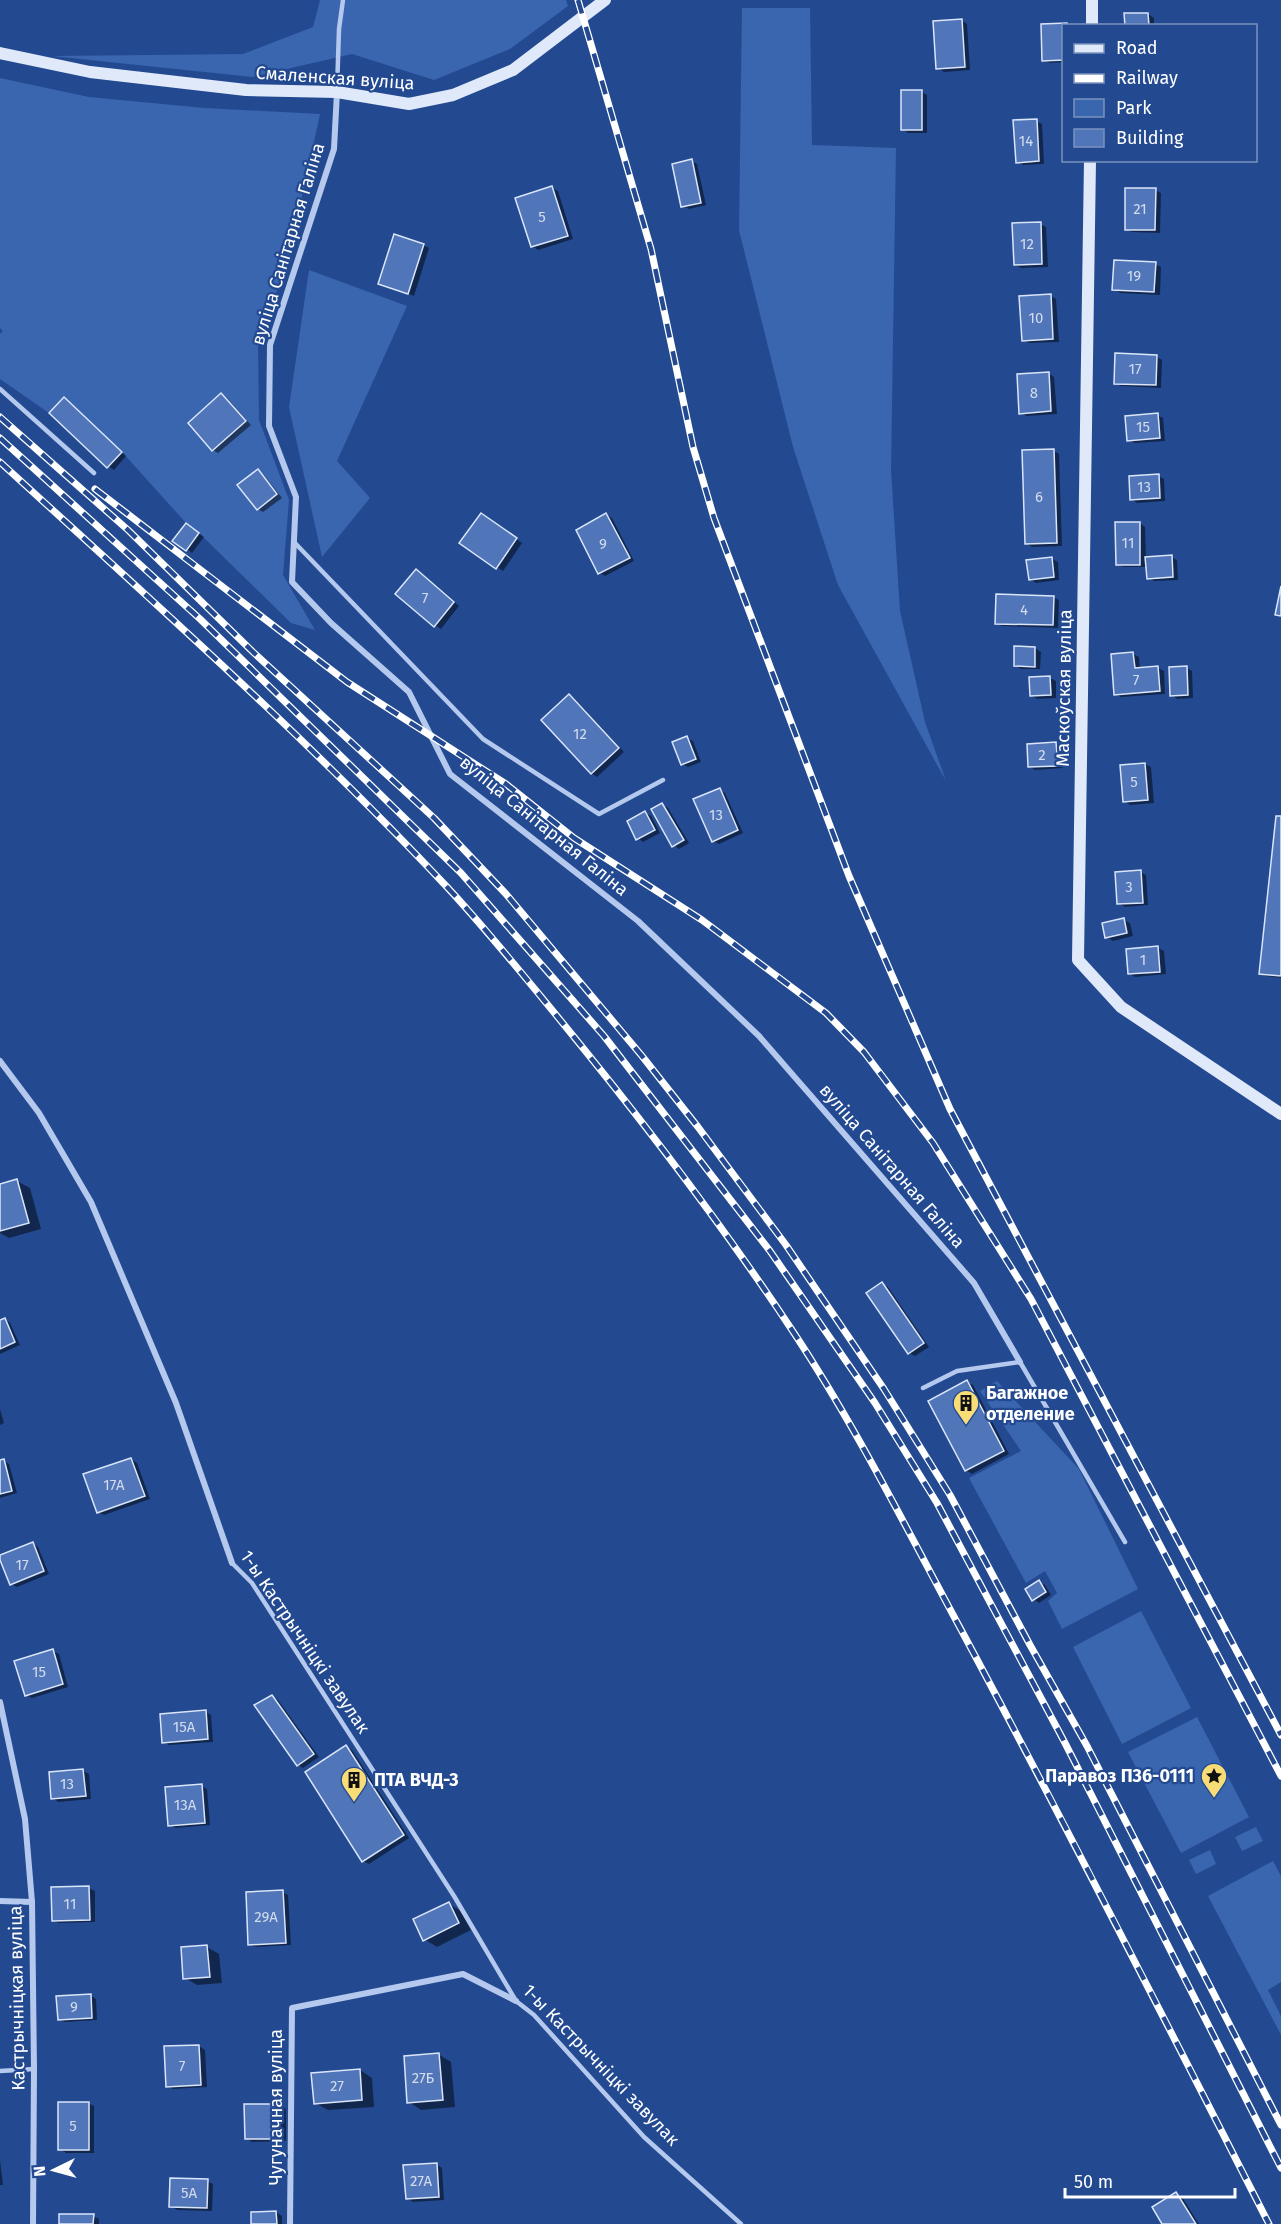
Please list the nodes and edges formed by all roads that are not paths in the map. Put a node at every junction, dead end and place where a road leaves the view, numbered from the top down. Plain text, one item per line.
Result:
1 (343, 0) edge
2 (605, 0) edge
3 (1092, 0) edge
4 (1092, 24) edge
5 (0, 53) edge
6 (337, 92) junction
7 (1090, 162) edge
8 (0, 389) edge
9 (94, 473) dead end
10 (294, 542) junction
11 (663, 780) dead end
12 (0, 1061) edge
13 (1281, 1114) edge
14 (1020, 1362) junction
15 (923, 1388) dead end
16 (1125, 1542) dead end
17 (232, 1563) joint
18 (0, 1702) edge
19 (0, 1901) edge
20 (32, 1902) junction
21 (516, 2001) junction
22 (34, 2069) junction
23 (0, 2071) edge
24 (33, 2224) edge
25 (290, 2224) edge
26 (741, 2224) edge

1 - 6 lane
2 - 6 street, Смаленская вуліца
3 - 4 street
5 - 6 street, Смаленская вуліца
6 - 10 street, вуліца Санітарная Галіна
7 - 13 street, Маскоўская вуліца
8 - 9 lane
10 - 11 lane
10 - 14 street, вуліца Санітарная Галіна
12 - 17 street, 1-ы Кастрычніцкі завулак
14 - 15 lane
14 - 16 lane
17 - 21 lane, 1-ы Кастрычніцкі завулак
18 - 20 street, Кастрычніцкая вуліца
19 - 20 street
20 - 22 street, Кастрычніцкая вуліца
21 - 25 street, Чугуначная вуліца
21 - 26 lane, 1-ы Кастрычніцкі завулак
22 - 23 lane
22 - 24 street, Кастрычніцкая вуліца

